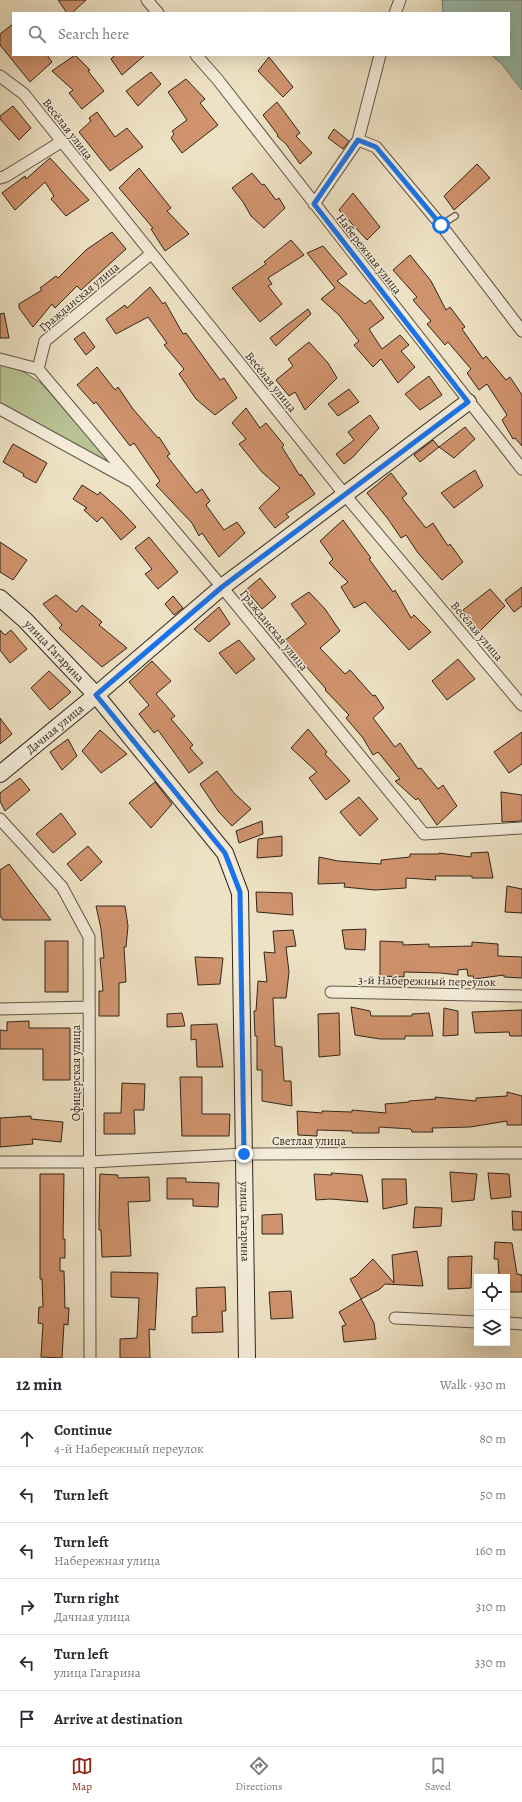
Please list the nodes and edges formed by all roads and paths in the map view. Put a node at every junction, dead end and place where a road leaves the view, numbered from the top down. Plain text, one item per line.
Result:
1 (147, 0) edge
2 (400, 0) edge
3 (157, 12) edge
4 (395, 12) edge
5 (197, 56) edge
6 (380, 56) edge
7 (0, 76) edge
8 (358, 140) junction
9 (61, 142) junction
10 (0, 178) edge
11 (314, 204) junction
12 (455, 216) dead end
13 (441, 225) junction
14 (151, 254) junction
15 (522, 331) edge
16 (0, 359) edge
17 (38, 369) junction
18 (468, 402) junction
19 (0, 409) edge
20 (522, 469) edge
21 (135, 483) junction
22 (345, 495) junction
23 (222, 587) junction
24 (0, 598) edge
25 (96, 695) junction
26 (522, 704) edge
27 (0, 774) edge
28 (0, 819) edge
29 (522, 828) edge
30 (331, 992) dead end
31 (522, 996) edge
32 (89, 1007) junction
33 (0, 1009) edge
34 (522, 1153) edge
35 (244, 1154) junction
36 (0, 1162) edge
37 (90, 1162) junction
38 (395, 1318) dead end
39 (474, 1322) edge
40 (510, 1323) edge
41 (522, 1324) edge
42 (90, 1358) edge
43 (247, 1358) edge

1 - 3 street
2 - 4 street
5 - 11 street, Набережная улица
6 - 8 street
7 - 9 street, Весёлая улица
8 - 11 street
8 - 13 street
9 - 10 street
9 - 14 street, Весёлая улица
11 - 18 street, Набережная улица
12 - 13 lane
13 - 15 street
14 - 17 street, Гражданская улица
14 - 22 street, Весёлая улица
16 - 17 street
17 - 21 street, Гражданская улица
18 - 20 street, Набережная улица
18 - 22 main road, Дачная улица
19 - 21 street
21 - 23 street, Гражданская улица
22 - 23 main road, Дачная улица
22 - 26 street, Весёлая улица
23 - 25 main road, Дачная улица
23 - 29 street, Гражданская улица
24 - 25 main road, улица Гагарина
25 - 27 main road, Дачная улица
25 - 35 main road, улица Гагарина
28 - 32 street, Офицерская улица
30 - 31 street, 3-й Набережный переулок
32 - 33 street
32 - 37 street, Офицерская улица
34 - 35 street, Светлая улица
35 - 37 street, Светлая улица
35 - 43 main road, улица Гагарина
36 - 37 street, Светлая улица
37 - 42 street, Офицерская улица
38 - 39 street
40 - 41 street

